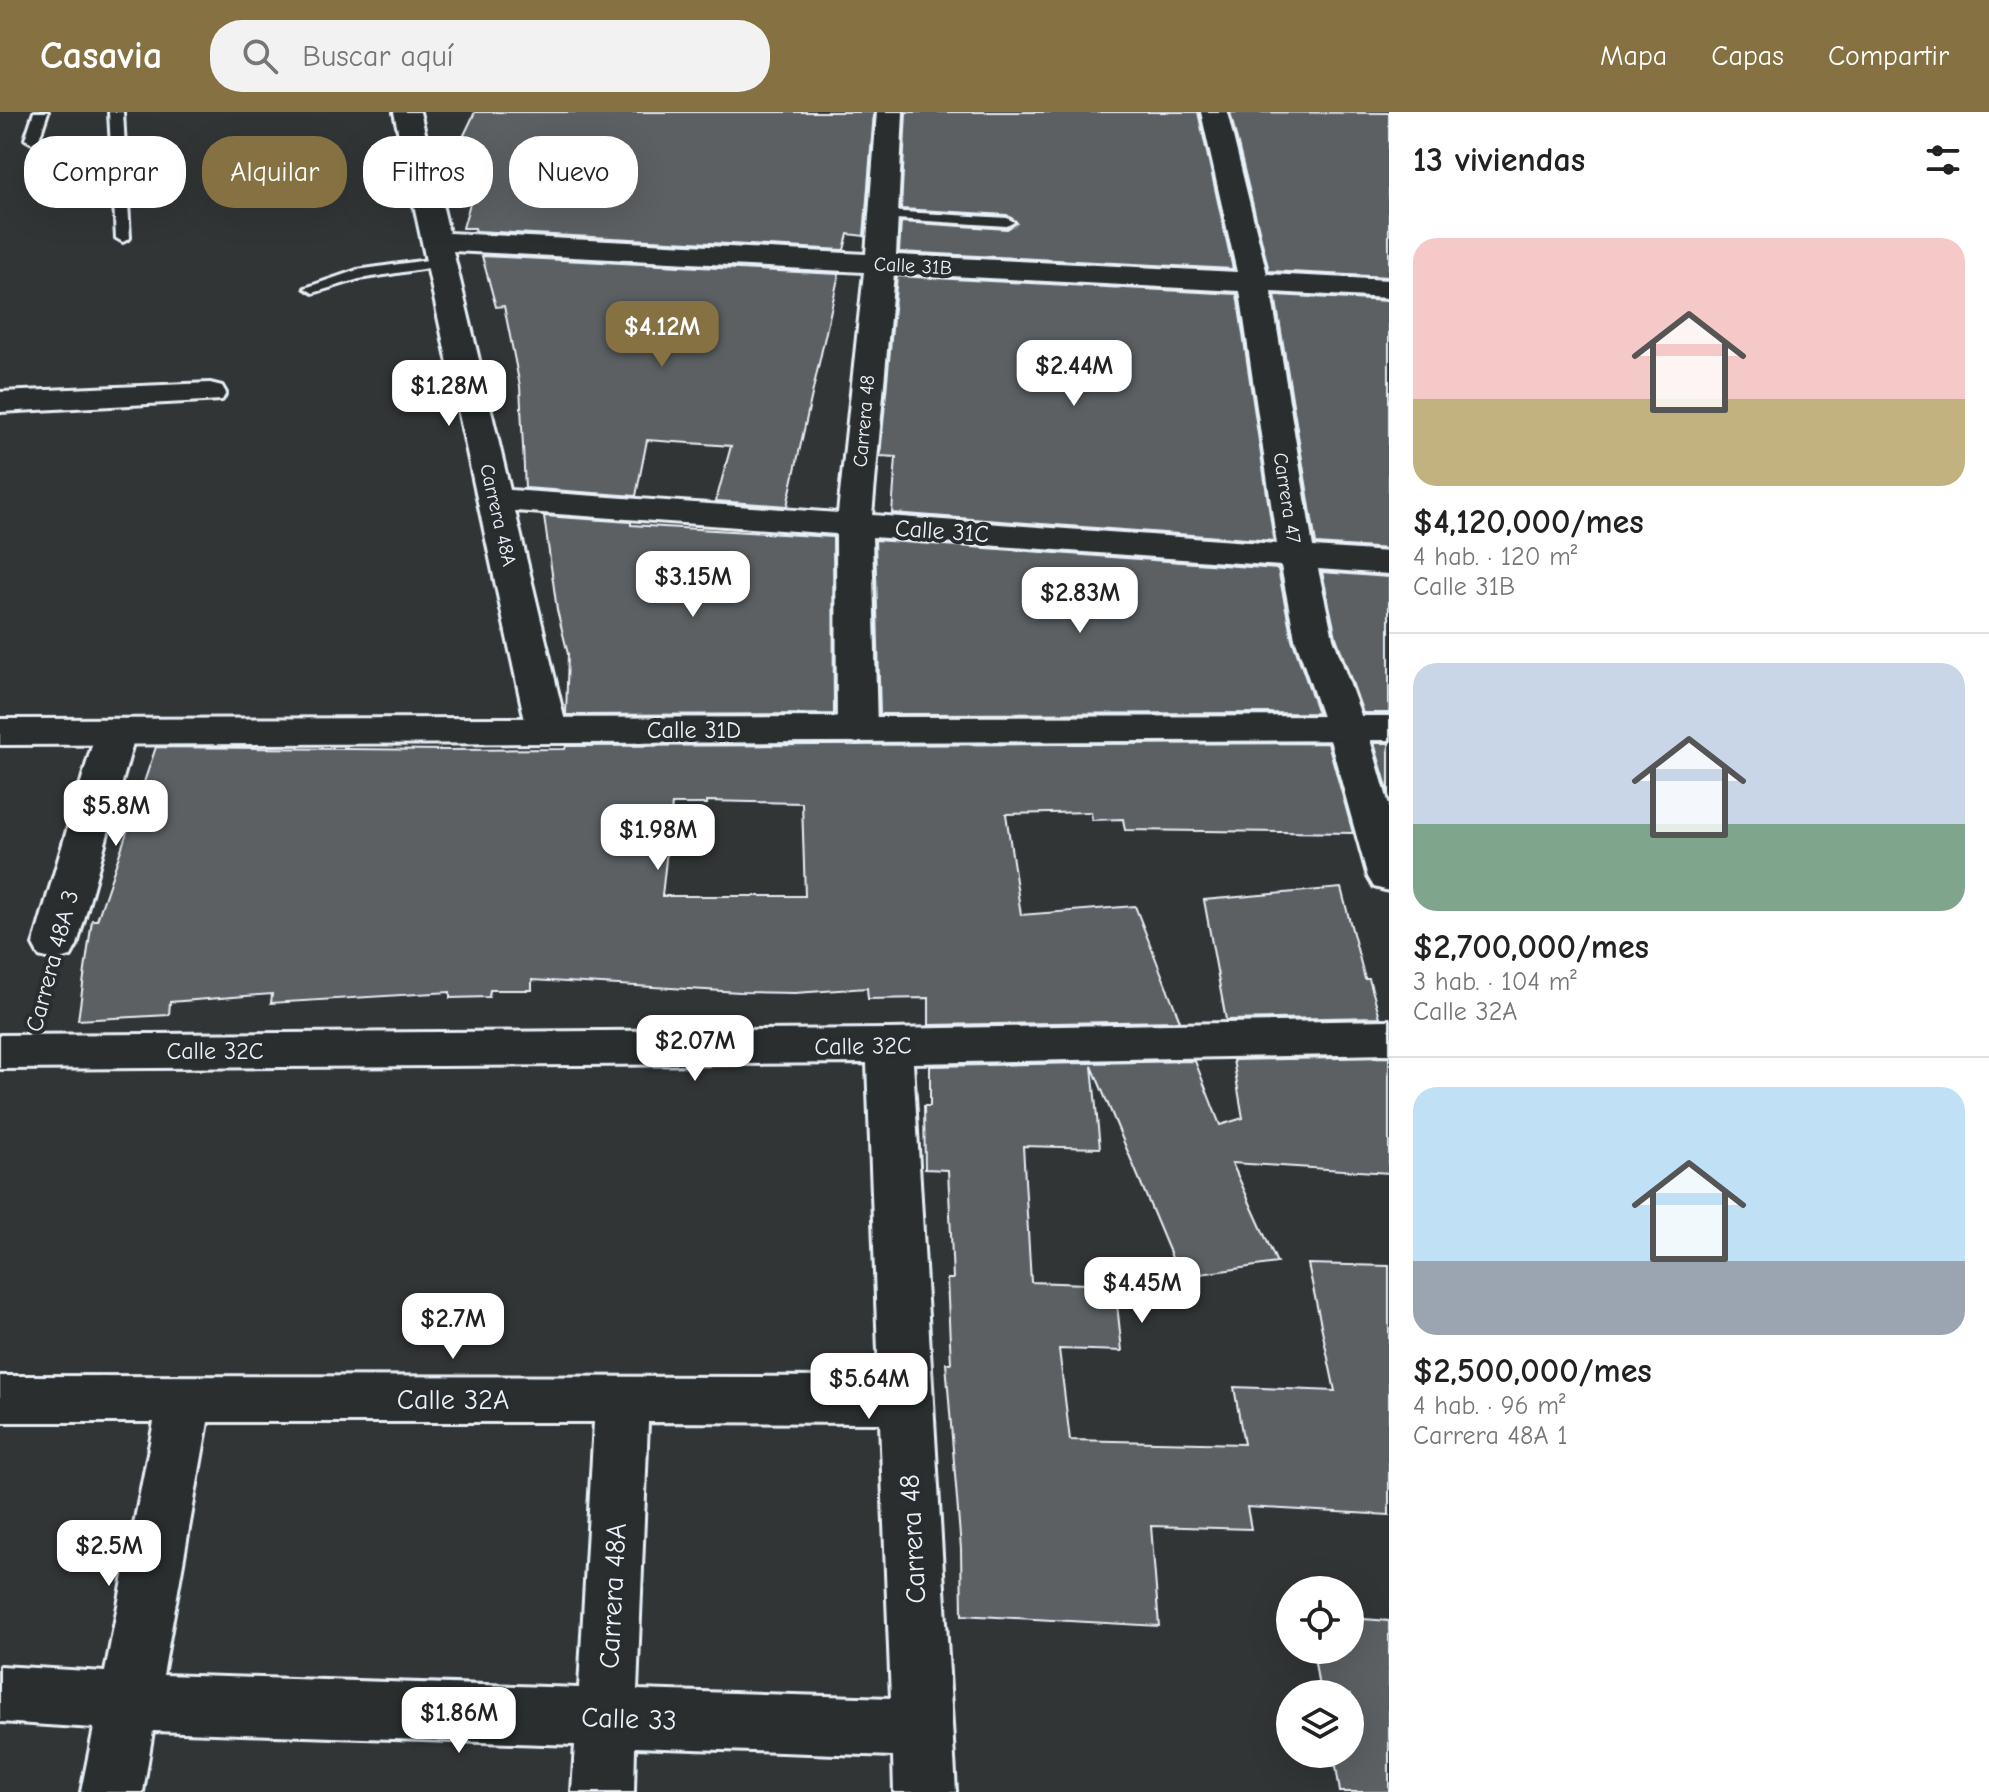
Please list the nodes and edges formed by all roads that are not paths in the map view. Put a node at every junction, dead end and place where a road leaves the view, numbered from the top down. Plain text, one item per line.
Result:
1 (41, 112) edge
2 (116, 112) edge
3 (407, 112) edge
4 (890, 112) edge
5 (1214, 112) edge
6 (33, 136) edge
7 (885, 215) junction
8 (1007, 222) dead end
9 (123, 238) dead end
10 (439, 252) junction
11 (878, 265) junction
12 (1254, 282) junction
13 (313, 288) dead end
14 (1389, 289) edge
15 (210, 393) dead end
16 (0, 402) edge
17 (494, 499) junction
18 (854, 525) junction
19 (1297, 557) junction
20 (1389, 563) edge
21 (1345, 728) junction
22 (1389, 728) edge
23 (547, 730) junction
24 (857, 730) junction
25 (0, 732) edge
26 (116, 732) junction
27 (1389, 877) edge
28 (55, 945) road end
29 (1389, 1037) edge
30 (889, 1046) junction
31 (14, 1052) edge
32 (0, 1399) edge
33 (185, 1400) junction
34 (622, 1400) junction
35 (907, 1400) junction
36 (0, 1694) edge
37 (129, 1702) junction
38 (607, 1718) junction
39 (922, 1728) junction
40 (112, 1792) edge
41 (603, 1792) edge
42 (925, 1792) edge

1 - 6 lane
2 - 9 lane
3 - 10 street, Carrera 48A
4 - 7 street, Carrera 48
5 - 12 street, Carrera 47
7 - 8 lane
7 - 11 street, Carrera 48
10 - 11 street, Calle 31B
10 - 13 lane
10 - 17 street, Carrera 48A
11 - 12 street, Calle 31B
11 - 18 street, Carrera 48
12 - 14 street, Calle 31B
12 - 19 street, Carrera 47
15 - 16 street
17 - 18 street, Calle 31C
17 - 23 street, Carrera 48A
18 - 19 street, Calle 31C
18 - 24 street, Carrera 48
19 - 20 street, Calle 31C
19 - 21 street, Carrera 47
21 - 22 street, Calle 31D
21 - 24 street, Calle 31D
21 - 27 street, Carrera 47
23 - 24 street, Calle 31D
23 - 26 street, Calle 31D
25 - 26 street, Calle 31D
26 - 28 street, Carrera 48A 3
29 - 30 street, Calle 32C
30 - 31 street, Calle 32C
30 - 35 street, Carrera 48
32 - 33 street, Calle 32A
33 - 34 street, Calle 32A
33 - 37 street
34 - 35 street, Calle 32A
34 - 38 street, Carrera 48A
35 - 39 street, Carrera 48
36 - 37 street, Calle 33
37 - 38 street, Calle 33
37 - 40 street
38 - 39 street, Calle 33
38 - 41 street, Carrera 48A
39 - 42 street, Carrera 48

